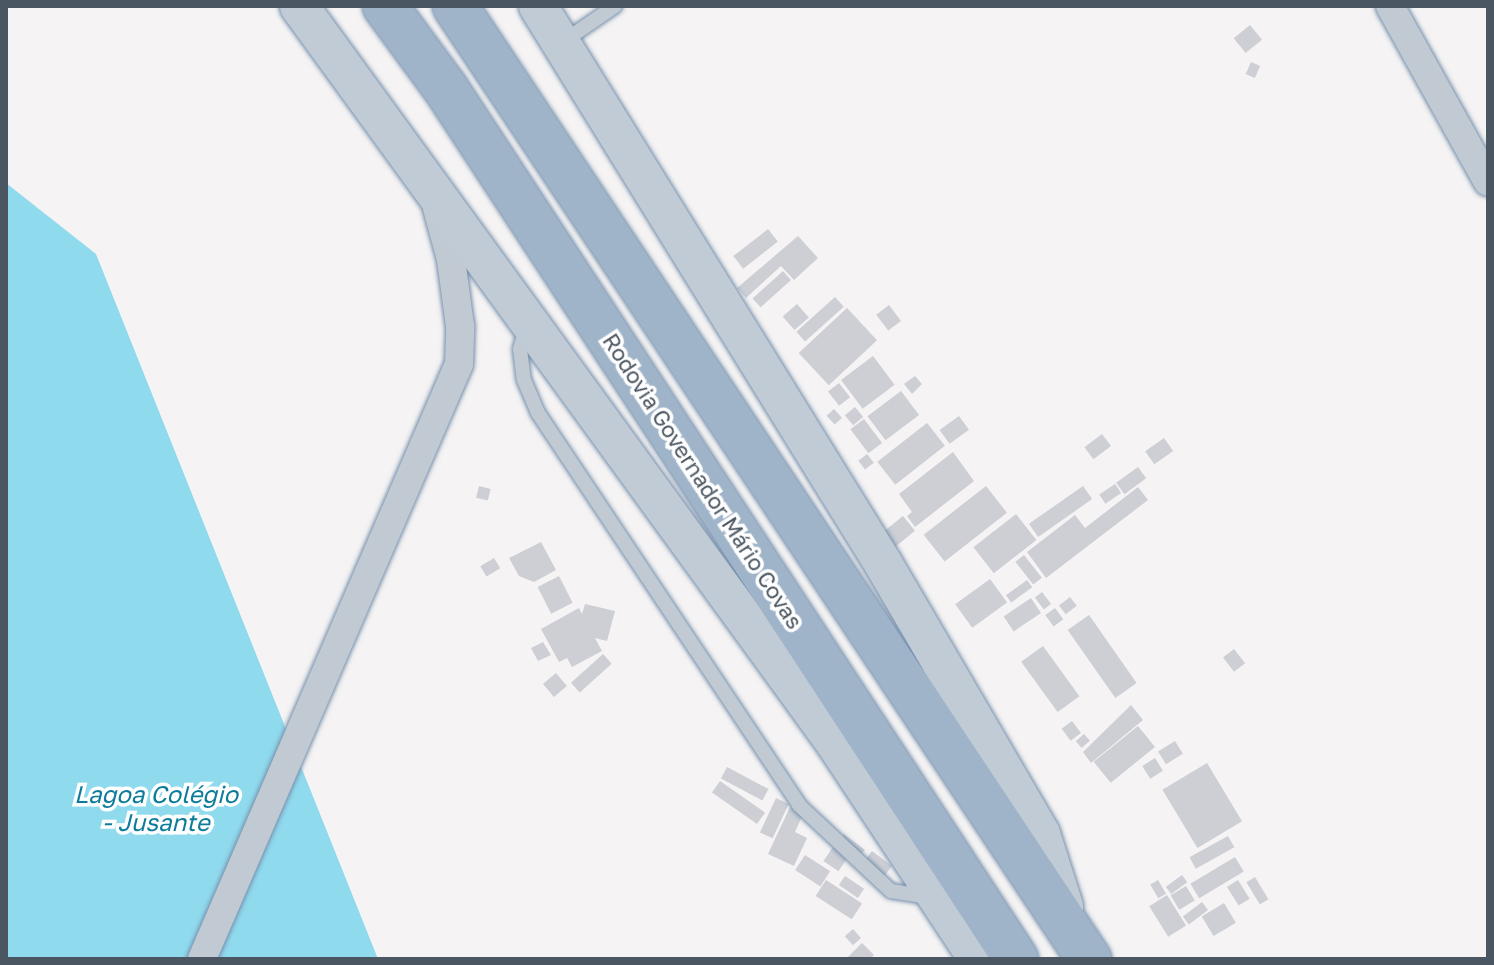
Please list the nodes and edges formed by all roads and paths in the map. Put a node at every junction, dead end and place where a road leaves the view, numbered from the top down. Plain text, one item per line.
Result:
1 (299, 6) edge
2 (385, 6) edge
3 (455, 6) edge
4 (538, 6) edge
5 (615, 6) edge
6 (1390, 6) edge
7 (564, 41) junction
8 (415, 169) junction
9 (1488, 182) edge
10 (528, 320) junction
11 (937, 899) junction
12 (1081, 947) edge
13 (202, 959) edge
14 (978, 959) edge
15 (1016, 959) edge

1 - 8 main road
2 - 15 highway, Rodovia Governador Mário Covas
3 - 12 highway
4 - 7 main road
5 - 7 lane
6 - 9 street
7 - 12 main road
8 - 10 main road
8 - 13 street
10 - 11 main road
10 - 11 lane
11 - 14 main road

